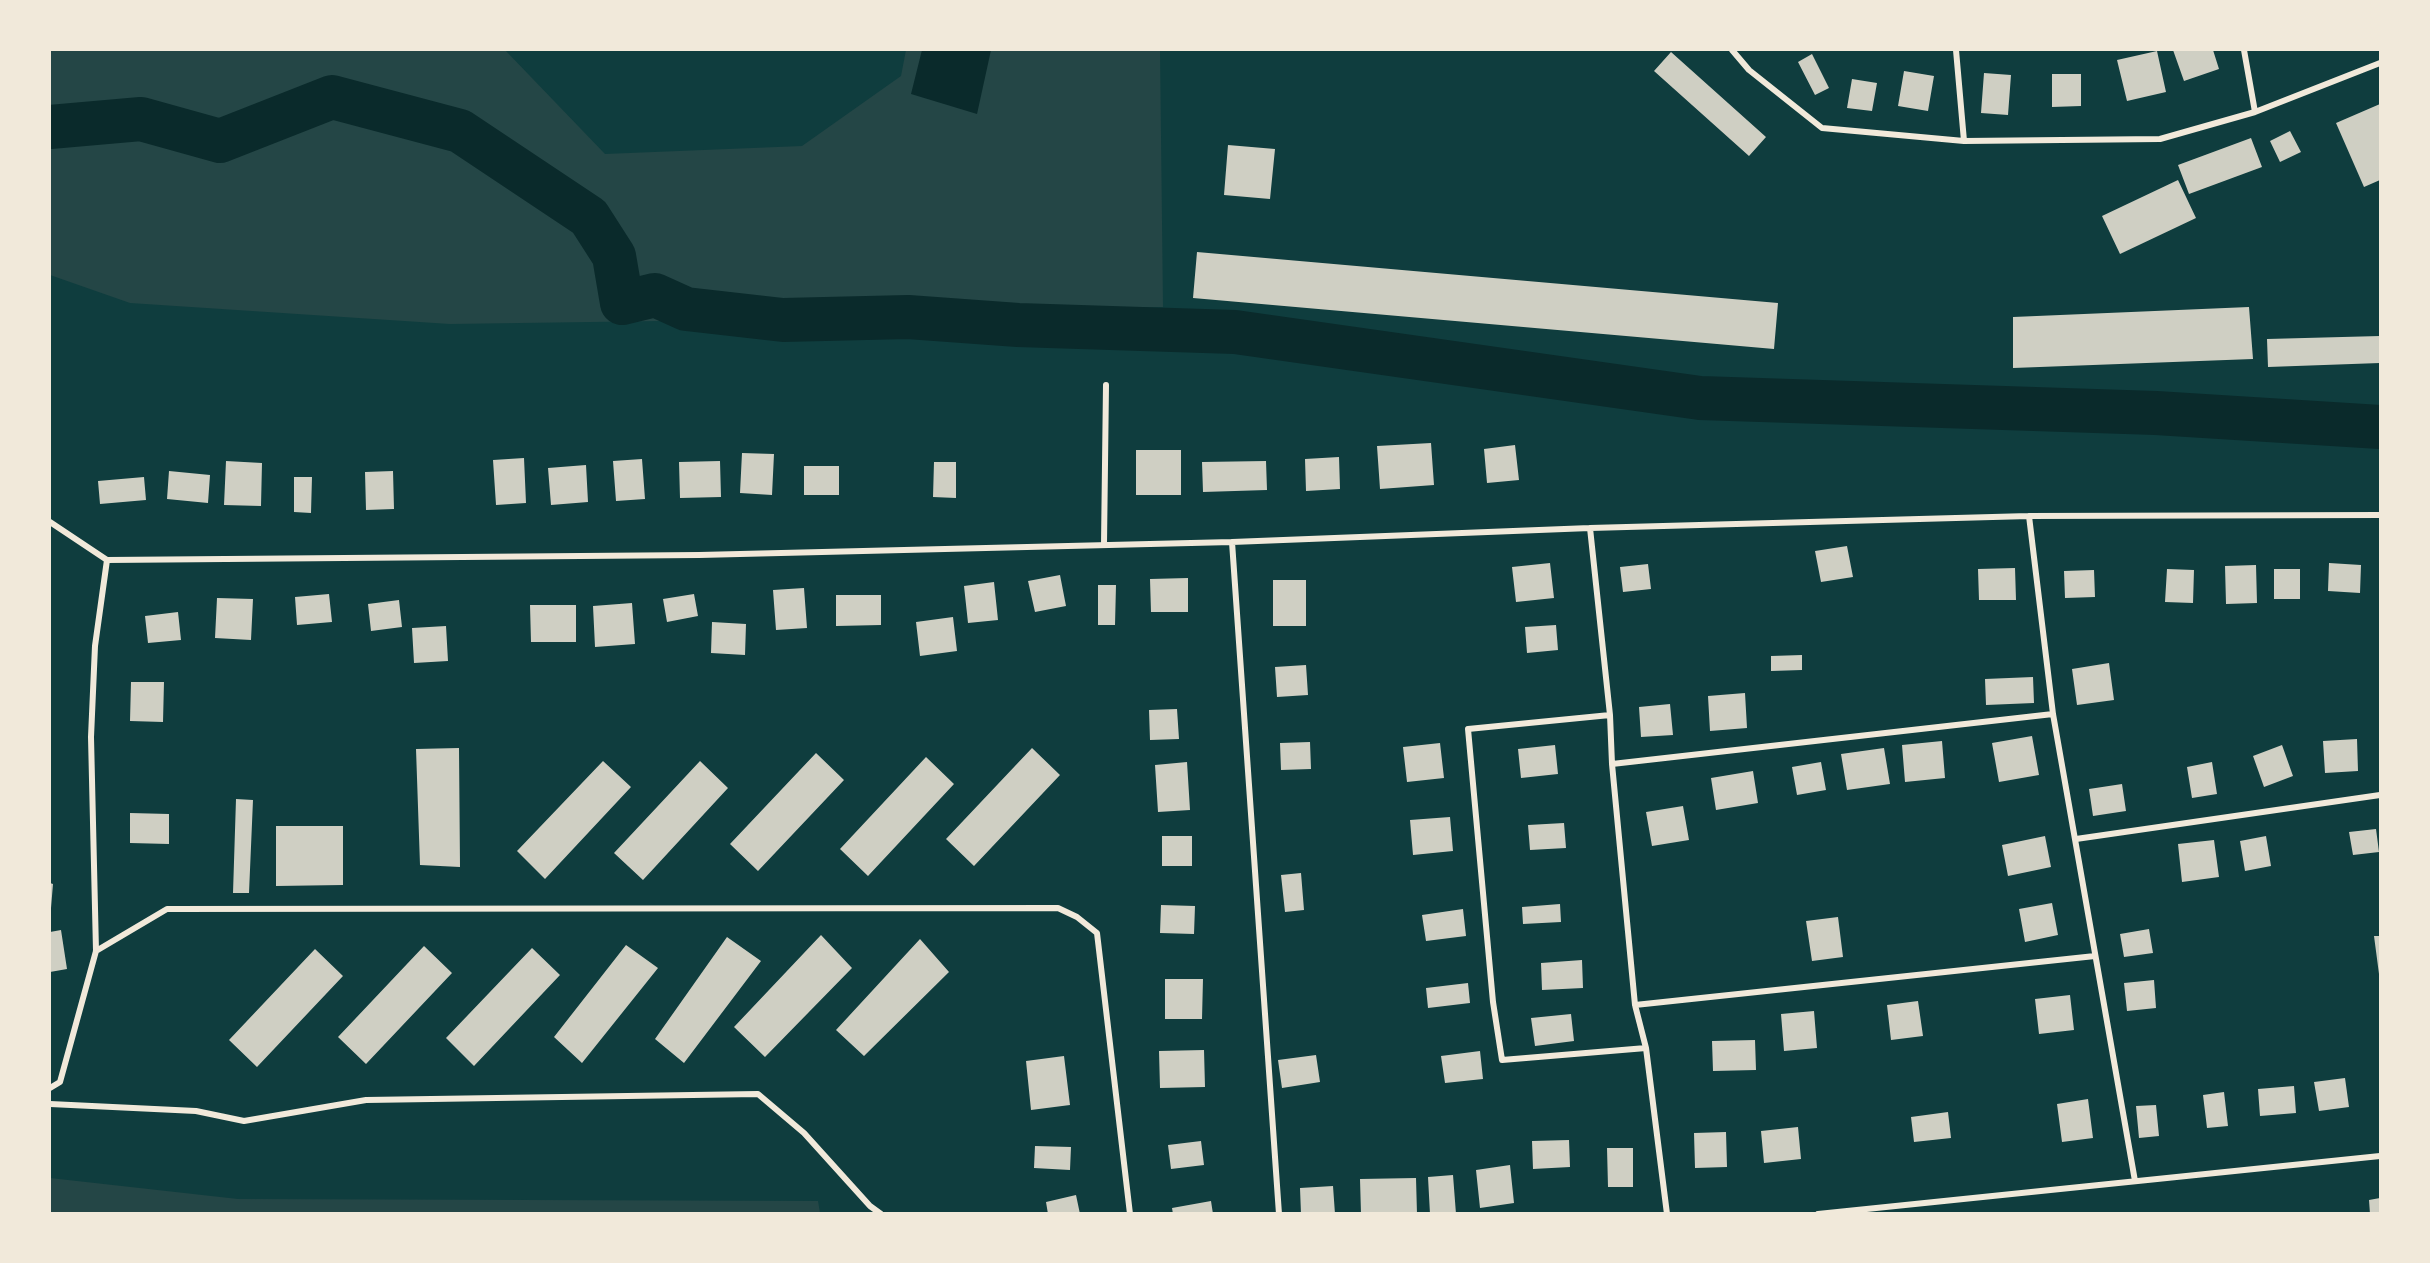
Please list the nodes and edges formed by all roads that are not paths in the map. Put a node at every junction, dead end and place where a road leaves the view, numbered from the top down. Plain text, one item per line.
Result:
1 (1732, 50) edge
2 (1956, 50) edge
3 (2244, 50) edge
4 (2380, 63) edge
5 (2255, 112) junction
6 (1965, 141) junction
7 (1106, 386) dead end
8 (2380, 515) edge
9 (2029, 516) junction
10 (50, 522) edge
11 (1590, 528) junction
12 (1232, 542) junction
13 (1104, 544) junction
14 (107, 560) junction
15 (2053, 714) junction
16 (1610, 715) junction
17 (1612, 764) junction
18 (2380, 795) edge
19 (2076, 839) junction
20 (96, 951) junction
21 (2095, 956) junction
22 (1635, 1005) junction
23 (1646, 1048) junction
24 (50, 1088) edge
25 (50, 1104) edge
26 (2380, 1156) edge
27 (2135, 1181) junction
28 (881, 1214) edge
29 (1130, 1214) edge
30 (1279, 1214) edge
31 (1667, 1214) edge
32 (1818, 1214) edge

1 - 6 street
2 - 6 street
3 - 5 street
4 - 5 street
5 - 6 street
7 - 13 street
8 - 9 street
9 - 11 street
9 - 15 street
10 - 14 street
11 - 12 street
11 - 16 street
12 - 13 street
12 - 30 street
13 - 14 street
14 - 20 street
15 - 17 street
15 - 19 street
16 - 17 street
16 - 23 street
17 - 22 street
18 - 19 street
19 - 21 street
20 - 24 street
20 - 29 street
21 - 22 street
21 - 27 street
22 - 23 street
23 - 31 street
25 - 28 street
26 - 27 street
27 - 32 street

